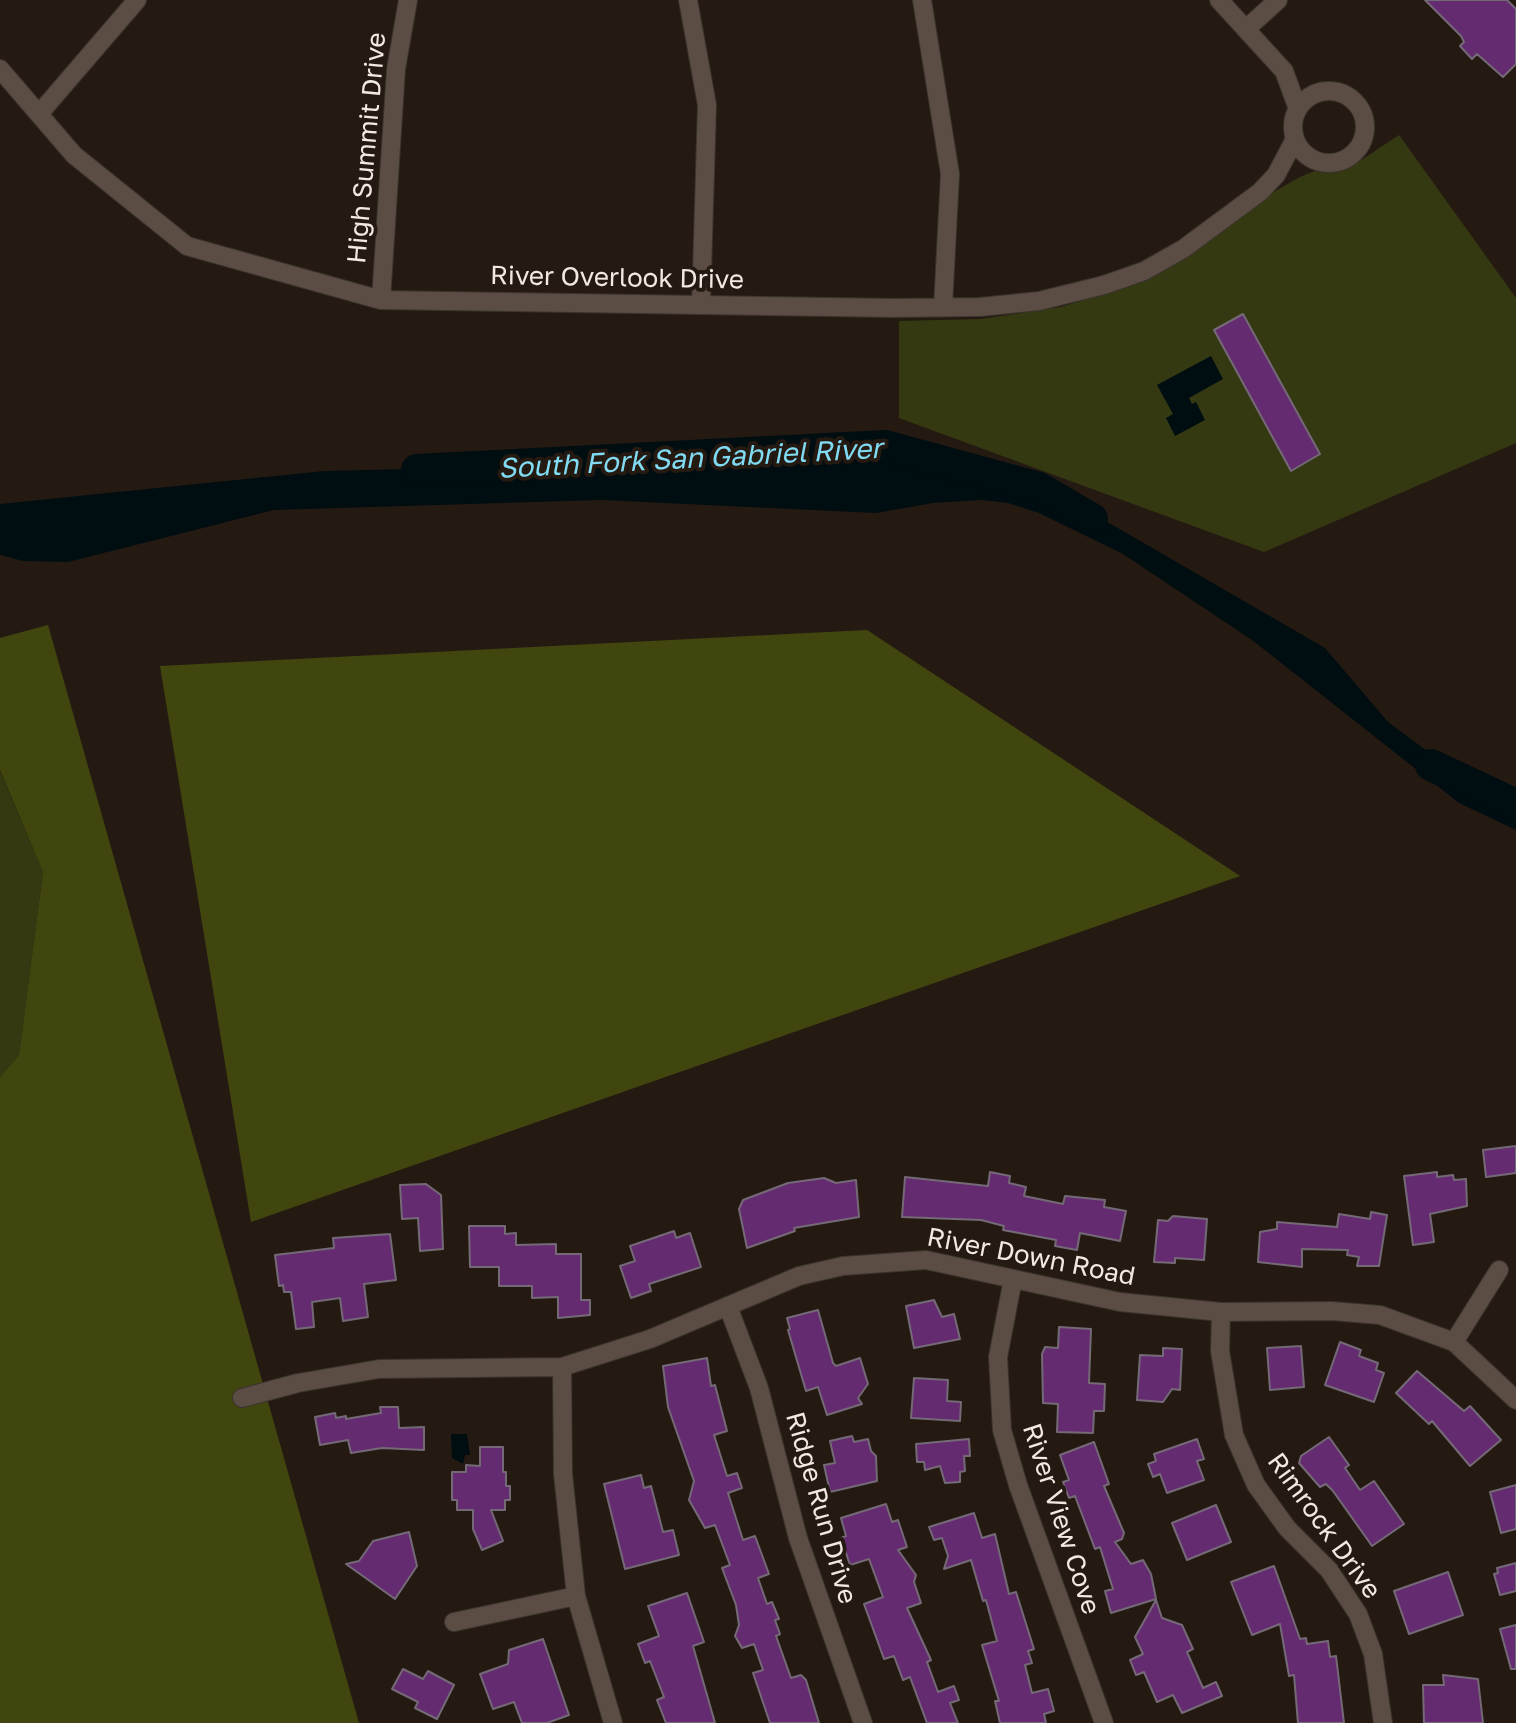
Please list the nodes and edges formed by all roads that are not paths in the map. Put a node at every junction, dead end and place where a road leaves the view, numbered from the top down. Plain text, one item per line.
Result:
1 (137, 0) edge
2 (408, 0) edge
3 (688, 0) edge
4 (922, 0) edge
5 (1219, 0) edge
6 (1278, 0) edge
7 (1246, 29) junction
8 (0, 69) edge
9 (1284, 71) junction
10 (1320, 92) junction
11 (1298, 109) junction
12 (39, 114) junction
13 (1295, 139) junction
14 (1317, 161) junction
15 (1276, 175) junction
16 (381, 300) junction
17 (701, 305) junction
18 (943, 307) junction
19 (1499, 1270) dead end
20 (1013, 1279) junction
21 (729, 1309) junction
22 (1221, 1312) junction
23 (1454, 1342) junction
24 (562, 1367) junction
25 (242, 1398) dead end
26 (1516, 1400) edge
27 (576, 1596) junction
28 (454, 1622) dead end
29 (613, 1723) edge
30 (863, 1723) edge
31 (1104, 1723) edge
32 (1383, 1723) edge

1 - 12 street
2 - 16 street, High Summit Drive
3 - 17 street
4 - 18 street
5 - 7 street
6 - 7 street
7 - 9 street
8 - 12 street, River Overlook Drive
9 - 10 street
9 - 11 street
10 - 11 street
10 - 14 street
11 - 13 street
12 - 16 street, River Overlook Drive
13 - 14 street
13 - 15 street
14 - 15 street
15 - 18 street, River Overlook Drive
16 - 17 street, River Overlook Drive
17 - 18 street, River Overlook Drive
19 - 23 street
20 - 21 street, River Down Road
20 - 22 street, River Down Road
20 - 31 street, River View Cove
21 - 24 street, River Down Road
21 - 30 street, Ridge Run Drive
22 - 23 street, River Down Road
22 - 32 street, Rimrock Drive
23 - 26 street, River Down Road
24 - 25 street, River Down Road
24 - 27 street
27 - 28 street
27 - 29 street

